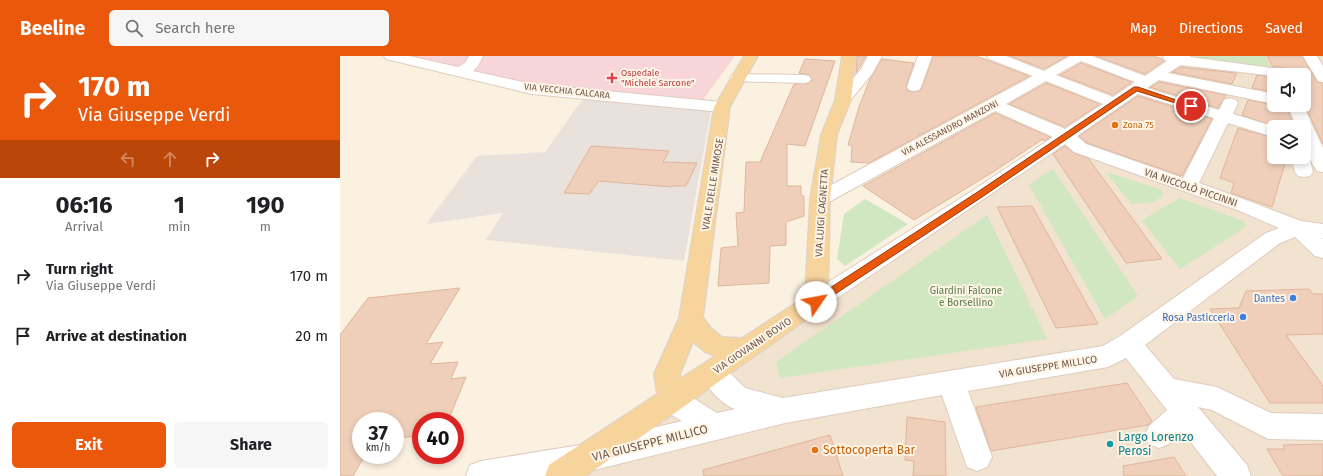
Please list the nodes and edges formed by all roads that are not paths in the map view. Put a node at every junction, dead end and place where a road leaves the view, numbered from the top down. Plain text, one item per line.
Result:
1 (391, 56) edge
2 (476, 56) edge
3 (751, 56) edge
4 (849, 56) edge
5 (874, 56) edge
6 (925, 56) edge
7 (1079, 56) edge
8 (1310, 56) edge
9 (1000, 57) edge
10 (1176, 57) edge
11 (1267, 72) edge
12 (459, 73) junction
13 (1045, 76) junction
14 (1311, 77) edge
15 (737, 78) junction
16 (1323, 78) edge
17 (804, 80) dead end
18 (1146, 82) junction
19 (914, 88) dead end
20 (1235, 91) junction
21 (1267, 98) edge
22 (843, 100) junction
23 (1114, 103) junction
24 (994, 104) junction
25 (1191, 106) junction
26 (722, 107) junction
27 (1298, 112) edge
28 (1175, 120) dead end
29 (1222, 120) junction
30 (1267, 130) edge
31 (1066, 136) junction
32 (1267, 138) edge
33 (1314, 144) edge
34 (1323, 167) edge
35 (1188, 186) junction
36 (820, 199) junction
37 (1298, 228) junction
38 (1323, 231) edge
39 (1323, 251) edge
40 (816, 302) junction
41 (691, 318) junction
42 (1128, 343) junction
43 (748, 348) junction
44 (712, 372) junction
45 (950, 382) junction
46 (1166, 389) junction
47 (672, 400) junction
48 (785, 410) junction
49 (1185, 412) junction
50 (714, 427) junction
51 (1323, 427) edge
52 (1158, 435) dead end
53 (977, 457) dead end
54 (574, 470) edge
55 (481, 476) edge
56 (1236, 476) edge

1 - 12 street, VIA VECCHIA CALCARA
2 - 12 street
3 - 15 main road, VIALE DELLE MIMOSE
4 - 22 main road, VIA LUIGI CAGNETTA
5 - 22 street
6 - 19 street
7 - 13 street, VIA ALESSANDRO MANZONI
7 - 18 street
8 - 16 street
9 - 13 street
10 - 11 street
10 - 18 street, VIA GIOVANNI BOVIO
12 - 26 street, VIA VECCHIA CALCARA
13 - 23 street
13 - 24 street, VIA ALESSANDRO MANZONI
14 - 16 street
15 - 17 street
15 - 26 main road, VIALE DELLE MIMOSE
18 - 20 street
18 - 23 street, VIA GIOVANNI BOVIO
18 - 25 street
20 - 21 street
20 - 29 street
22 - 36 main road, VIA LUIGI CAGNETTA
23 - 31 street, VIA GIOVANNI BOVIO
24 - 31 street, VIA NICCOLÒ PICCINNI
24 - 36 street, VIA ALESSANDRO MANZONI
25 - 28 street
25 - 29 street
26 - 41 main road, VIALE DELLE MIMOSE
27 - 33 street
29 - 30 street
29 - 32 street
29 - 35 street
31 - 35 street, VIA NICCOLÒ PICCINNI
31 - 40 street, VIA GIOVANNI BOVIO
33 - 34 street
35 - 37 street, VIA NICCOLÒ PICCINNI
36 - 40 main road, VIA LUIGI CAGNETTA
37 - 38 street, VIA GIUSEPPE MILLICO
37 - 39 street
37 - 42 street, VIA GIUSEPPE MILLICO
40 - 43 main road, VIA GIOVANNI BOVIO
41 - 43 main road
41 - 47 main road, VIALE DELLE MIMOSE
42 - 45 street, VIA GIUSEPPE MILLICO
42 - 46 street
43 - 44 main road, VIA GIOVANNI BOVIO
44 - 47 main road, VIA GIOVANNI BOVIO
44 - 48 street, VIA GIUSEPPE MILLICO
45 - 48 street, VIA GIUSEPPE MILLICO
45 - 53 street
46 - 49 street
46 - 51 street
47 - 50 street, VIA GIUSEPPE MILLICO
47 - 54 main road, VIA GIOVANNI BOVIO
48 - 50 street, VIA GIUSEPPE MILLICO
49 - 52 street
49 - 56 street
50 - 54 street, VIA GIUSEPPE MILLICO
54 - 55 street, VIA GIUSEPPE MILLICO

